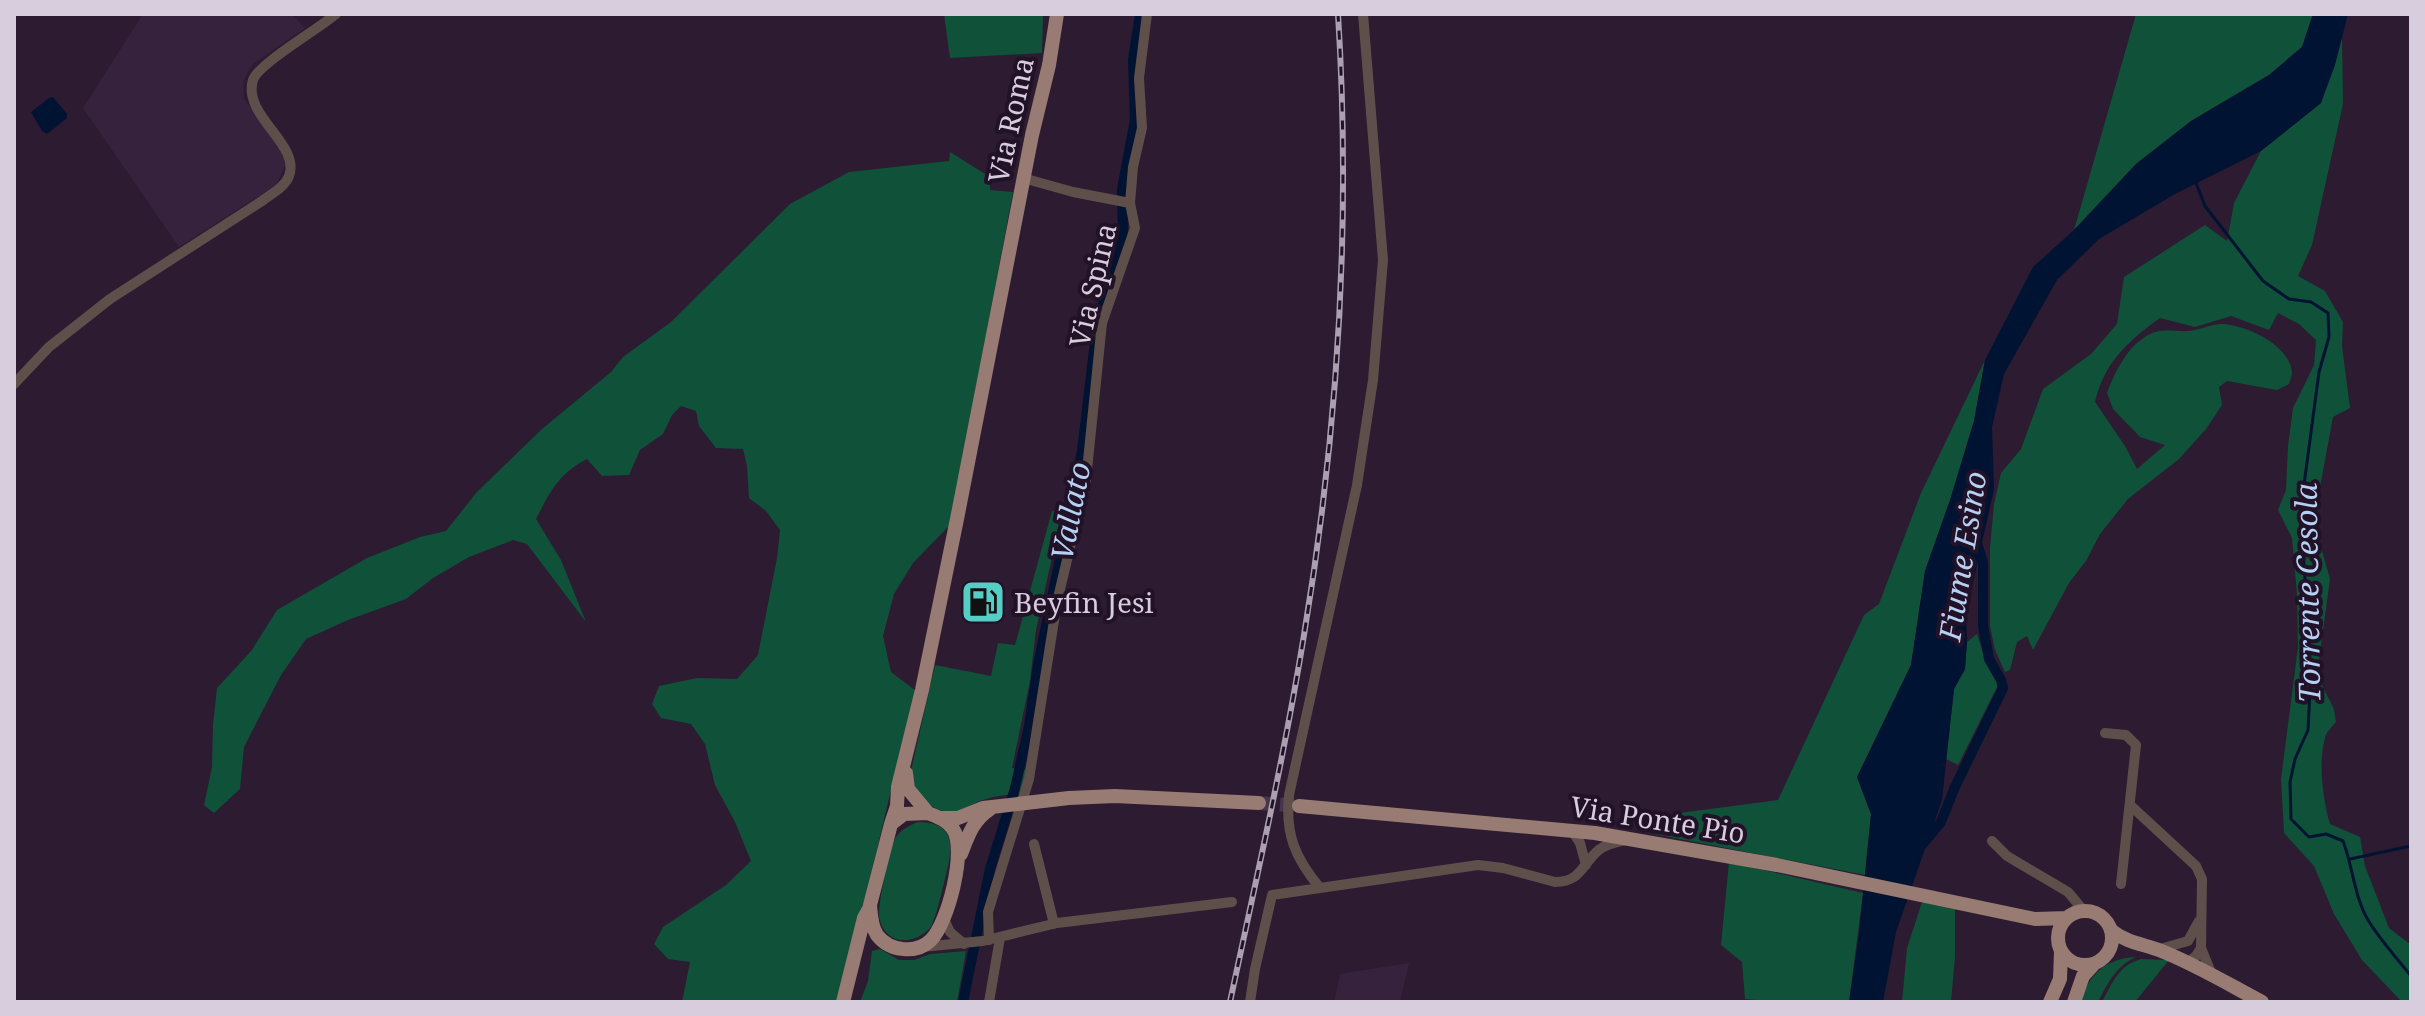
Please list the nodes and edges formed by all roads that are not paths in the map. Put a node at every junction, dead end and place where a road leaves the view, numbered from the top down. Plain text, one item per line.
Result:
1 (336, 14) edge
2 (1057, 14) edge
3 (1147, 14) edge
4 (1363, 14) edge
5 (1023, 178) junction
6 (1125, 202) junction
7 (14, 384) edge
8 (2105, 733) dead end
9 (905, 760) junction
10 (1020, 802) junction
11 (1259, 803) tunnel mouth
12 (2130, 805) junction
13 (997, 806) junction
14 (1299, 806) tunnel mouth
15 (928, 813) junction
16 (943, 818) junction
17 (891, 824) junction
18 (1571, 829) junction
19 (1595, 833) junction
20 (1631, 840) junction
21 (1992, 841) dead end
22 (1034, 844) dead end
23 (1598, 850) junction
24 (960, 858) junction
25 (1586, 865) junction
26 (2121, 884) dead end
27 (1320, 888) junction
28 (1232, 902) dead end
29 (870, 905) junction
30 (2004, 912) junction
31 (2202, 912) junction
32 (2075, 914) junction
33 (944, 919) junction
34 (1054, 924) junction
35 (2112, 931) junction
36 (882, 940) junction
37 (990, 940) junction
38 (966, 943) junction
39 (922, 947) junction
40 (2060, 948) junction
41 (2201, 948) junction
42 (2157, 949) junction
43 (2098, 962) junction
44 (2187, 963) junction
45 (2212, 975) junction
46 (848, 984) junction
47 (843, 1002) edge
48 (989, 1002) edge
49 (1250, 1002) edge
50 (2050, 1002) edge
51 (2074, 1002) edge
52 (2262, 1002) edge

1 - 7 street
2 - 5 main road, Via Roma
3 - 6 street, Via Spina
4 - 27 street
5 - 6 street
5 - 9 main road, Via Roma
6 - 10 street, Via Spina
8 - 12 street
9 - 15 main road
9 - 17 main road, Via Roma
10 - 11 main road
10 - 13 main road
10 - 37 street, Via Spina
12 - 26 street
12 - 31 street
13 - 16 main road
13 - 24 main road
14 - 18 main road, Via Ponte Pio
15 - 16 main road
15 - 17 main road
16 - 24 main road
17 - 29 main road
18 - 19 main road, Via Ponte Pio
18 - 25 street
19 - 20 main road, Via Ponte Pio
19 - 23 street
19 - 25 street
20 - 23 street
20 - 30 main road, Via Ponte Pio
21 - 32 street
22 - 34 street
23 - 25 street
24 - 33 main road
25 - 27 street
27 - 49 street
28 - 34 street
29 - 36 main road
29 - 46 main road
30 - 32 main road, Via Ponte Pio
30 - 40 main road, Via Ponte Pio
31 - 41 street
31 - 42 street
32 - 35 main road
32 - 40 main road
33 - 38 street
33 - 39 main road
34 - 37 street
35 - 42 main road
35 - 43 main road
36 - 39 main road
36 - 46 main road
37 - 38 street
37 - 48 street, Via Spina
38 - 39 street
40 - 43 main road, Via Ponte Pio
40 - 50 main road
41 - 44 street
41 - 45 street
42 - 43 main road
42 - 44 main road
43 - 51 main road
44 - 45 main road
45 - 52 main road
46 - 47 main road

